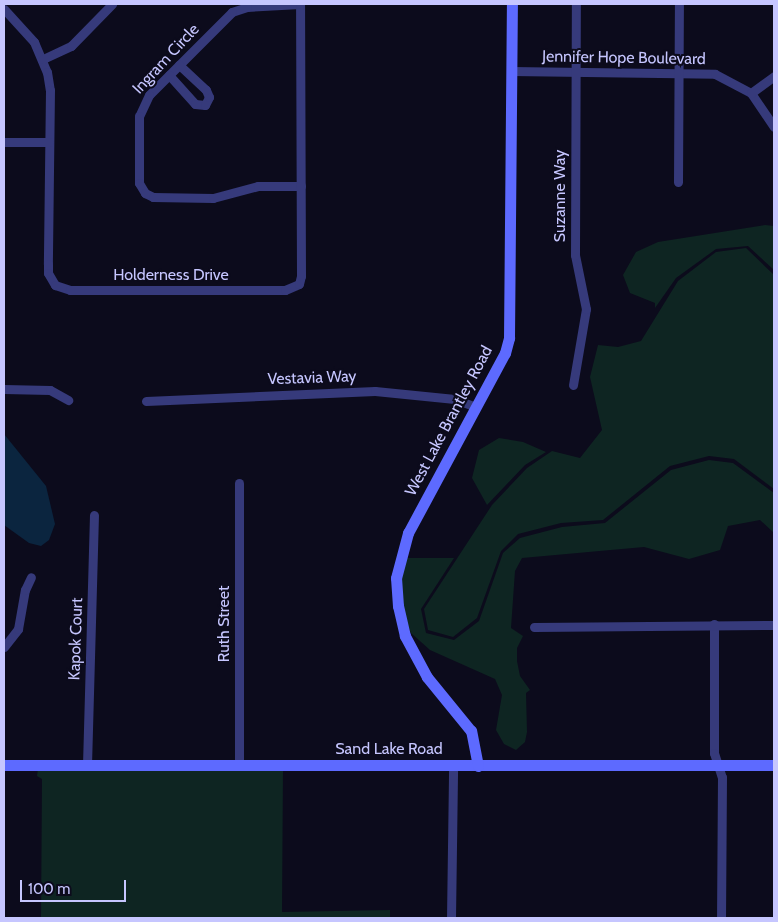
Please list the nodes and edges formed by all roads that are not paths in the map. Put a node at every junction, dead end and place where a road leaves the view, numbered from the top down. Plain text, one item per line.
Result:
1 (112, 4) edge
2 (300, 4) edge
3 (512, 4) edge
4 (576, 4) edge
5 (678, 4) edge
6 (4, 10) edge
7 (42, 59) junction
8 (179, 65) junction
9 (511, 71) junction
10 (576, 72) junction
11 (679, 72) junction
12 (169, 75) junction
13 (774, 76) edge
14 (751, 93) junction
15 (774, 127) edge
16 (4, 142) edge
17 (49, 142) junction
18 (678, 182) dead end
19 (301, 186) junction
20 (573, 385) dead end
21 (4, 389) edge
22 (68, 400) dead end
23 (146, 400) dead end
24 (476, 407) junction
25 (239, 483) dead end
26 (94, 515) dead end
27 (31, 578) dead end
28 (714, 624) junction
29 (774, 625) edge
30 (534, 627) dead end
31 (4, 647) edge
32 (4, 765) edge
33 (87, 765) junction
34 (239, 765) junction
35 (718, 765) junction
36 (453, 766) junction
37 (478, 766) junction
38 (774, 766) edge
39 (451, 918) edge
40 (721, 918) edge

1 - 7 street
2 - 8 street, Ingram Circle
2 - 19 street, Holderness Drive
3 - 9 street, West Lake Brantley Road
4 - 10 street, Suzanne Way
5 - 11 street
6 - 7 street, Holderness Drive
7 - 17 street, Holderness Drive
8 - 12 street, Ingram Circle
8 - 12 street
9 - 10 street, Jennifer Hope Boulevard
9 - 24 street, West Lake Brantley Road
10 - 11 street, Jennifer Hope Boulevard
10 - 20 street, Suzanne Way
11 - 14 street, Jennifer Hope Boulevard
11 - 18 street
12 - 19 street, Ingram Circle
13 - 14 street
14 - 15 street, Jennifer Hope Boulevard
16 - 17 street
17 - 19 street, Holderness Drive
21 - 22 street
23 - 24 street, Vestavia Way
24 - 37 street, West Lake Brantley Road
25 - 34 street, Ruth Street
26 - 33 street, Kapok Court
27 - 31 street
28 - 29 street
28 - 30 street
28 - 35 street
32 - 33 street, Sand Lake Road
33 - 34 street, Sand Lake Road
34 - 36 street, Sand Lake Road
35 - 37 street, Sand Lake Road
35 - 38 street, Sand Lake Road
35 - 40 street
36 - 37 street, Sand Lake Road
36 - 39 street

